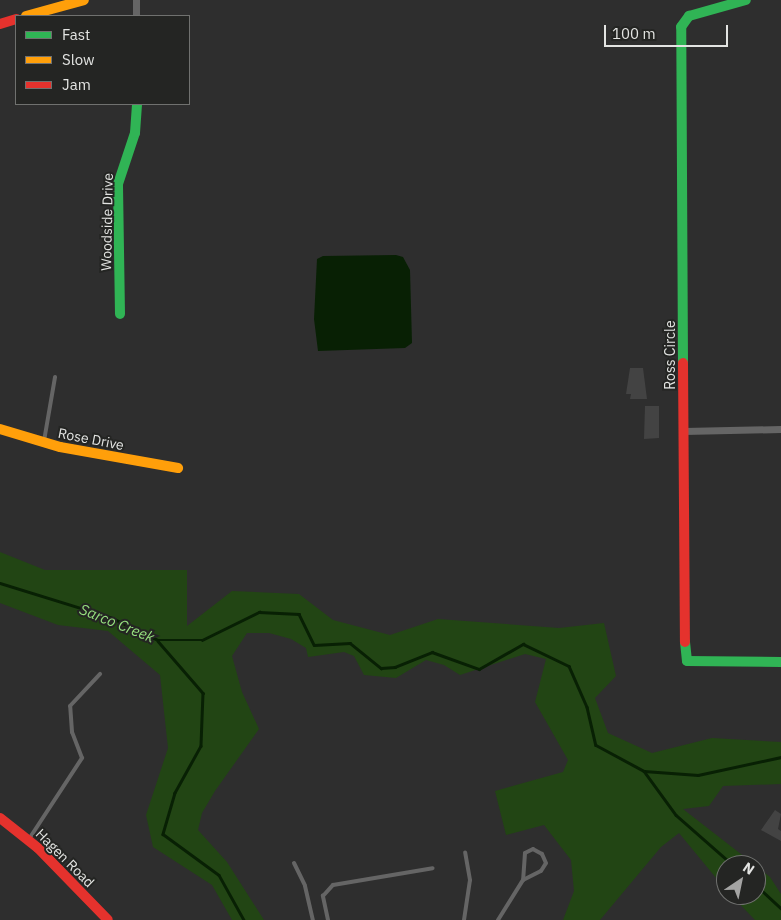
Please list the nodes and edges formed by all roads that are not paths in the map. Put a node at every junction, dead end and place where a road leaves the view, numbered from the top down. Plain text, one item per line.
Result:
1 (84, 0) edge
2 (136, 0) edge
3 (746, 0) edge
4 (65, 2) edge
5 (29, 15) edge
6 (136, 15) edge
7 (15, 19) edge
8 (0, 24) edge
9 (137, 105) edge
10 (120, 314) dead end
11 (55, 377) dead end
12 (0, 429) edge
13 (781, 429) edge
14 (684, 431) junction
15 (44, 443) junction
16 (178, 468) dead end
17 (781, 662) edge
18 (100, 674) dead end
19 (0, 818) edge
20 (29, 839) junction
21 (465, 852) dead end
22 (294, 863) dead end
23 (433, 868) dead end
24 (524, 880) junction
25 (108, 920) edge
26 (313, 920) edge
27 (328, 920) edge
28 (464, 920) edge
29 (498, 920) edge

1 - 4 street
2 - 6 street
3 - 14 street, Ross Circle
4 - 5 street
7 - 8 street
9 - 10 street, Woodside Drive
11 - 15 lane
12 - 15 street, Rose Drive
13 - 14 street
14 - 17 street, Ross Circle
15 - 16 street, Rose Drive
18 - 20 lane
19 - 20 street, Hagen Road
20 - 25 street, Hagen Road
21 - 28 lane
22 - 26 lane
23 - 27 lane
24 - 24 lane
24 - 29 lane

